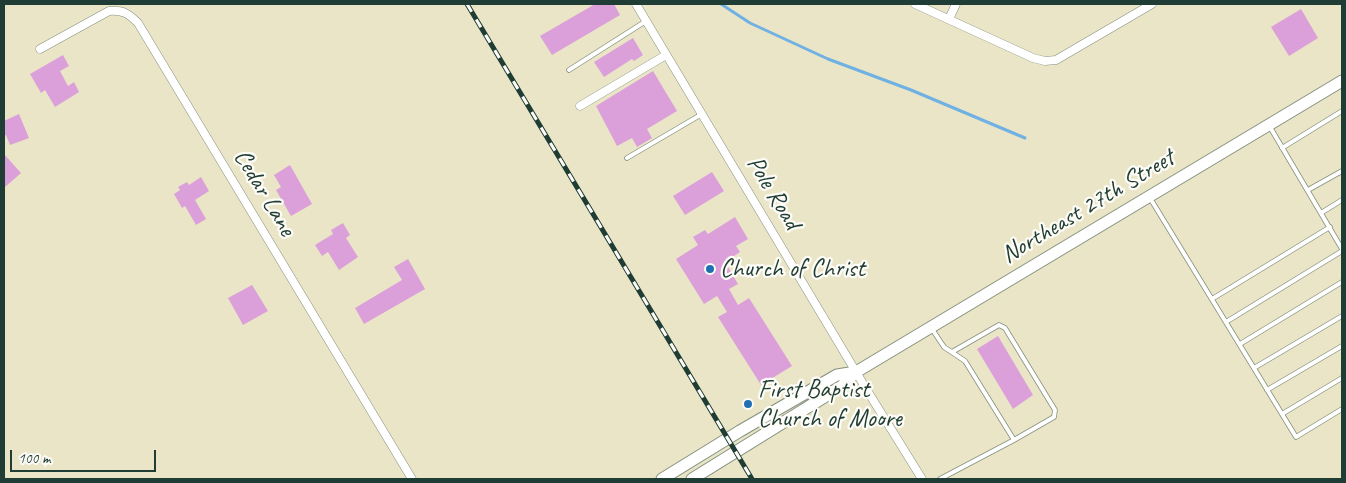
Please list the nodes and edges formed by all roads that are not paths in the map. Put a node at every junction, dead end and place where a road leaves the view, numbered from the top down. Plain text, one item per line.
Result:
1 (636, 4) edge
2 (914, 4) edge
3 (956, 4) edge
4 (1152, 4) edge
5 (949, 19) junction
6 (646, 21) junction
7 (40, 48) dead end
8 (666, 55) junction
9 (569, 70) dead end
10 (1342, 81) edge
11 (580, 106) dead end
12 (1342, 111) edge
13 (702, 114) junction
14 (1269, 125) junction
15 (1282, 148) junction
16 (627, 158) dead end
17 (1342, 171) edge
18 (1308, 190) junction
19 (1149, 196) junction
20 (1342, 200) edge
21 (1321, 213) junction
22 (1330, 228) junction
23 (1336, 238) junction
24 (1342, 240) edge
25 (1342, 250) edge
26 (1342, 282) edge
27 (1212, 299) junction
28 (1342, 316) edge
29 (1226, 322) junction
30 (931, 327) junction
31 (1240, 344) junction
32 (1342, 346) edge
33 (952, 352) junction
34 (1254, 368) junction
35 (856, 372) junction
36 (1342, 378) edge
37 (1267, 390) junction
38 (1342, 409) edge
39 (1282, 414) junction
40 (1014, 440) junction
41 (412, 479) edge
42 (662, 479) edge
43 (692, 479) edge
44 (922, 479) edge
45 (940, 479) edge

1 - 6 street, Pole Road
2 - 5 street
3 - 5 street
4 - 5 street
6 - 8 street, Pole Road
6 - 9 lane
7 - 41 street, Cedar Lane
8 - 11 street
8 - 13 street, Pole Road
10 - 14 main road, Northeast 27th Street
12 - 15 lane
13 - 16 lane
13 - 35 street, Pole Road
14 - 15 lane
14 - 19 main road, Northeast 27th Street
15 - 18 lane
17 - 18 lane
18 - 21 lane
19 - 27 lane
19 - 30 main road, Northeast 27th Street
20 - 21 lane
21 - 22 lane
22 - 23 lane
22 - 27 lane
23 - 24 lane
23 - 25 lane
25 - 29 lane
26 - 31 lane
27 - 29 lane
28 - 34 lane
29 - 31 lane
30 - 33 lane
30 - 35 main road, Northeast 27th Street
31 - 34 lane
32 - 37 lane
33 - 40 lane
33 - 40 lane
34 - 37 lane
35 - 42 main road, Northeast 27th Street
35 - 43 main road, Northeast 27th Street
35 - 44 street, Pole Road
36 - 39 lane
37 - 39 lane
38 - 39 lane
40 - 45 lane

